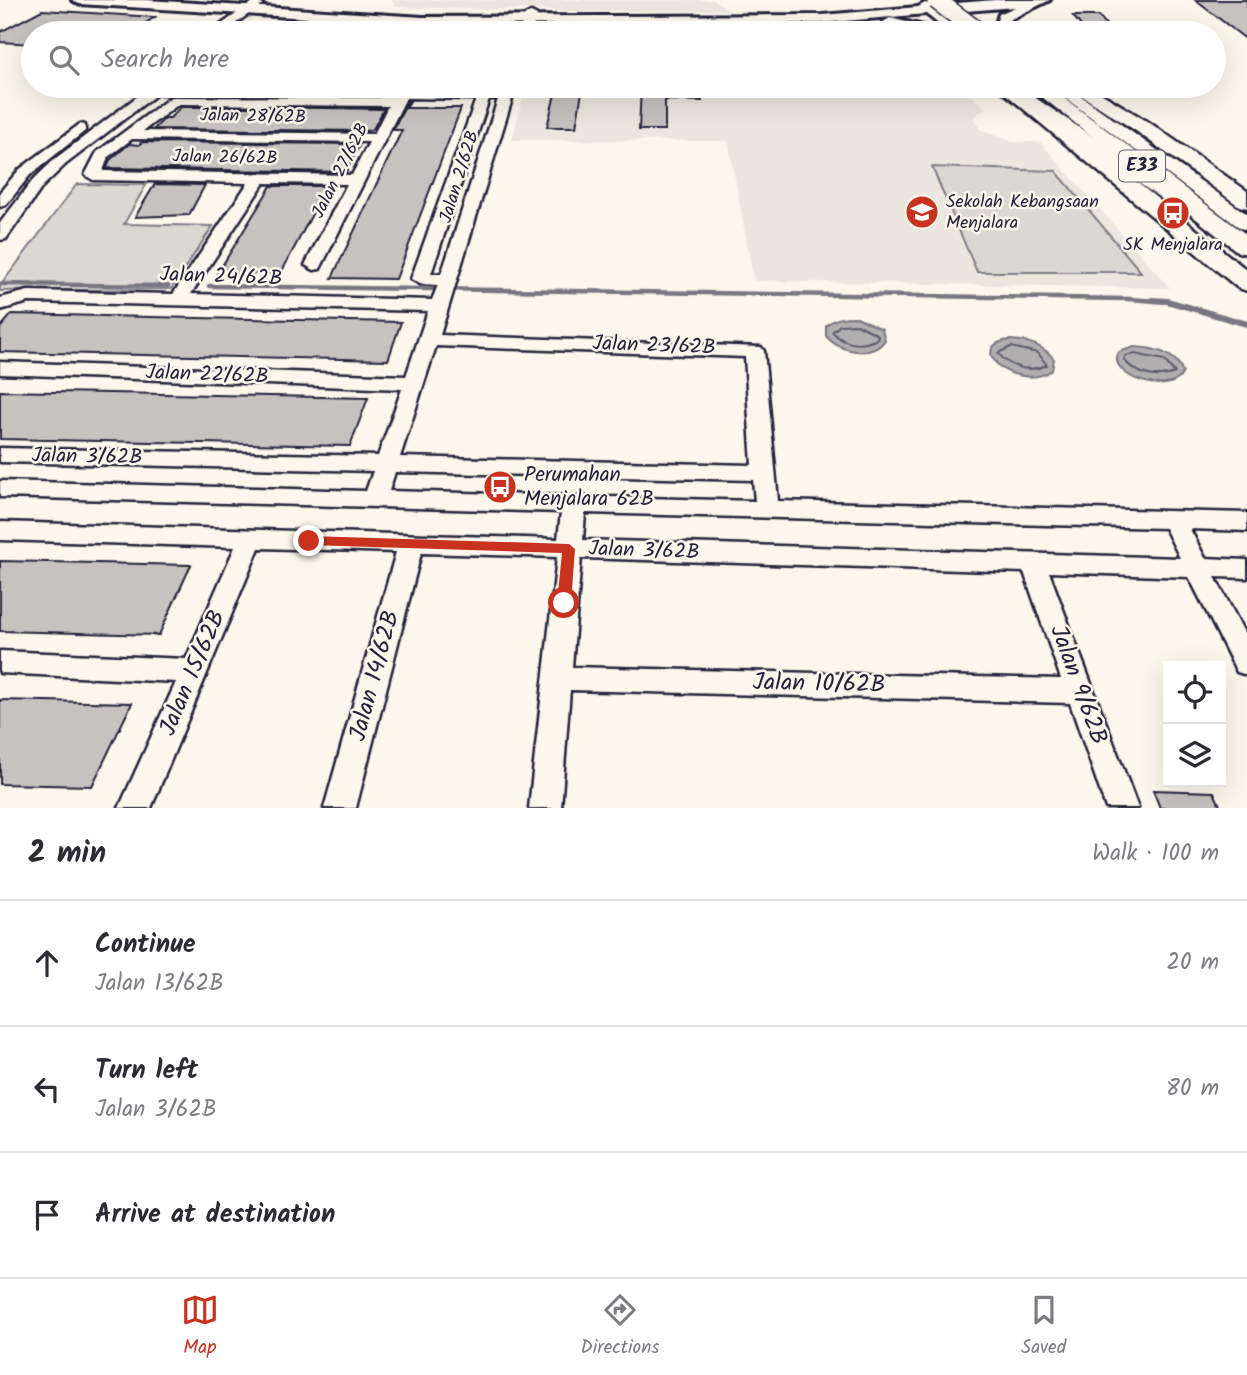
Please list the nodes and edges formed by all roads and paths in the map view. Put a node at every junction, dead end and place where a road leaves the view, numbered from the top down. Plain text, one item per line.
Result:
1 (79, 0) edge
2 (196, 0) edge
3 (1043, 0) edge
4 (1051, 0) edge
5 (845, 3) dead end
6 (932, 3) edge
7 (261, 8) junction
8 (816, 15) junction
9 (237, 21) edge
10 (246, 21) edge
11 (430, 21) edge
12 (600, 21) edge
13 (885, 21) edge
14 (942, 21) edge
15 (954, 21) edge
16 (961, 21) edge
17 (964, 21) edge
18 (1001, 21) edge
19 (134, 98) edge
20 (138, 98) edge
21 (399, 98) joint
22 (483, 98) edge
23 (506, 98) edge
24 (1021, 98) edge
25 (1024, 98) edge
26 (1045, 98) edge
27 (1053, 98) edge
28 (1065, 98) edge
29 (1074, 98) edge
30 (1096, 98) edge
31 (127, 135) junction
32 (379, 138) junction
33 (259, 178) junction
34 (357, 180) junction
35 (1173, 198) junction
36 (1247, 201) edge
37 (0, 202) edge
38 (1247, 224) edge
39 (1247, 231) edge
40 (0, 235) edge
41 (1247, 247) edge
42 (1247, 256) edge
43 (314, 265) dead end
44 (448, 280) junction
45 (1247, 283) edge
46 (180, 298) junction
47 (1, 303) edge
48 (440, 306) junction
49 (429, 340) junction
50 (0, 368) edge
51 (414, 383) junction
52 (0, 455) edge
53 (387, 463) junction
54 (763, 473) junction
55 (0, 489) edge
56 (375, 499) junction
57 (574, 504) junction
58 (766, 508) junction
59 (1172, 520) junction
60 (1247, 522) edge
61 (0, 531) edge
62 (251, 539) junction
63 (411, 544) junction
64 (569, 549) junction
65 (1033, 562) junction
66 (1197, 567) junction
67 (1247, 569) edge
68 (0, 662) edge
69 (1247, 664) edge
70 (194, 671) junction
71 (557, 678) junction
72 (1080, 691) junction
73 (135, 808) edge
74 (340, 808) edge
75 (545, 808) edge
76 (1122, 808) edge

1 - 7 main road
2 - 7 main road
3 - 6 main road
4 - 18 main road
5 - 8 main road
6 - 8 main road
6 - 14 main road
6 - 15 highway
6 - 16 highway, bridge
6 - 17 main road
7 - 9 street
7 - 10 street
7 - 11 main road
8 - 12 main road
8 - 13 main road
19 - 37 street
20 - 40 street
21 - 31 street
21 - 32 street, Jalan 27/62B
22 - 44 street
23 - 44 street, Jalan 2/62B
24 - 45 highway
25 - 35 main road
26 - 35 main road
27 - 41 highway, E33
28 - 39 highway, E33
29 - 38 main road
30 - 36 highway
31 - 32 street, Jalan 28/62B
31 - 33 street, Jalan 26/62B
32 - 34 street, Jalan 27/62B
33 - 34 street, Jalan 26/62B
33 - 46 street
34 - 43 street, Jalan 27/62B
35 - 42 main road
44 - 48 street, Jalan 2/62B
46 - 47 street, Jalan 24/62B
46 - 48 street, Jalan 24/62B
48 - 49 street, Jalan 2/62B
49 - 51 street, Jalan 2/62B
49 - 54 street, Jalan 23/62B
50 - 51 street, Jalan 22/62B
51 - 53 street, Jalan 2/62B
52 - 53 street, Jalan 3/62B
53 - 54 street, Jalan 3/62B
53 - 56 street, Jalan 2/62B
54 - 58 street
55 - 56 street, Jalan 3/62B
56 - 57 street, Jalan 3/62B
57 - 58 street, Jalan 3/62B
57 - 64 street
58 - 59 street, Jalan 3/62B
59 - 60 street, Jalan 3/62B
59 - 66 street
61 - 62 street, Jalan 3/62B
62 - 63 street, Jalan 3/62B
62 - 70 street, Jalan 15/62B
63 - 64 street, Jalan 3/62B
63 - 74 street, Jalan 14/62B
64 - 65 street, Jalan 3/62B
64 - 71 street
65 - 66 street, Jalan 3/62B
65 - 72 street, Jalan 9/62B
66 - 67 street, Jalan 3/62B
66 - 69 street
68 - 70 street
70 - 73 street, Jalan 15/62B
71 - 72 street, Jalan 10/62B
71 - 75 street
72 - 76 street, Jalan 9/62B

